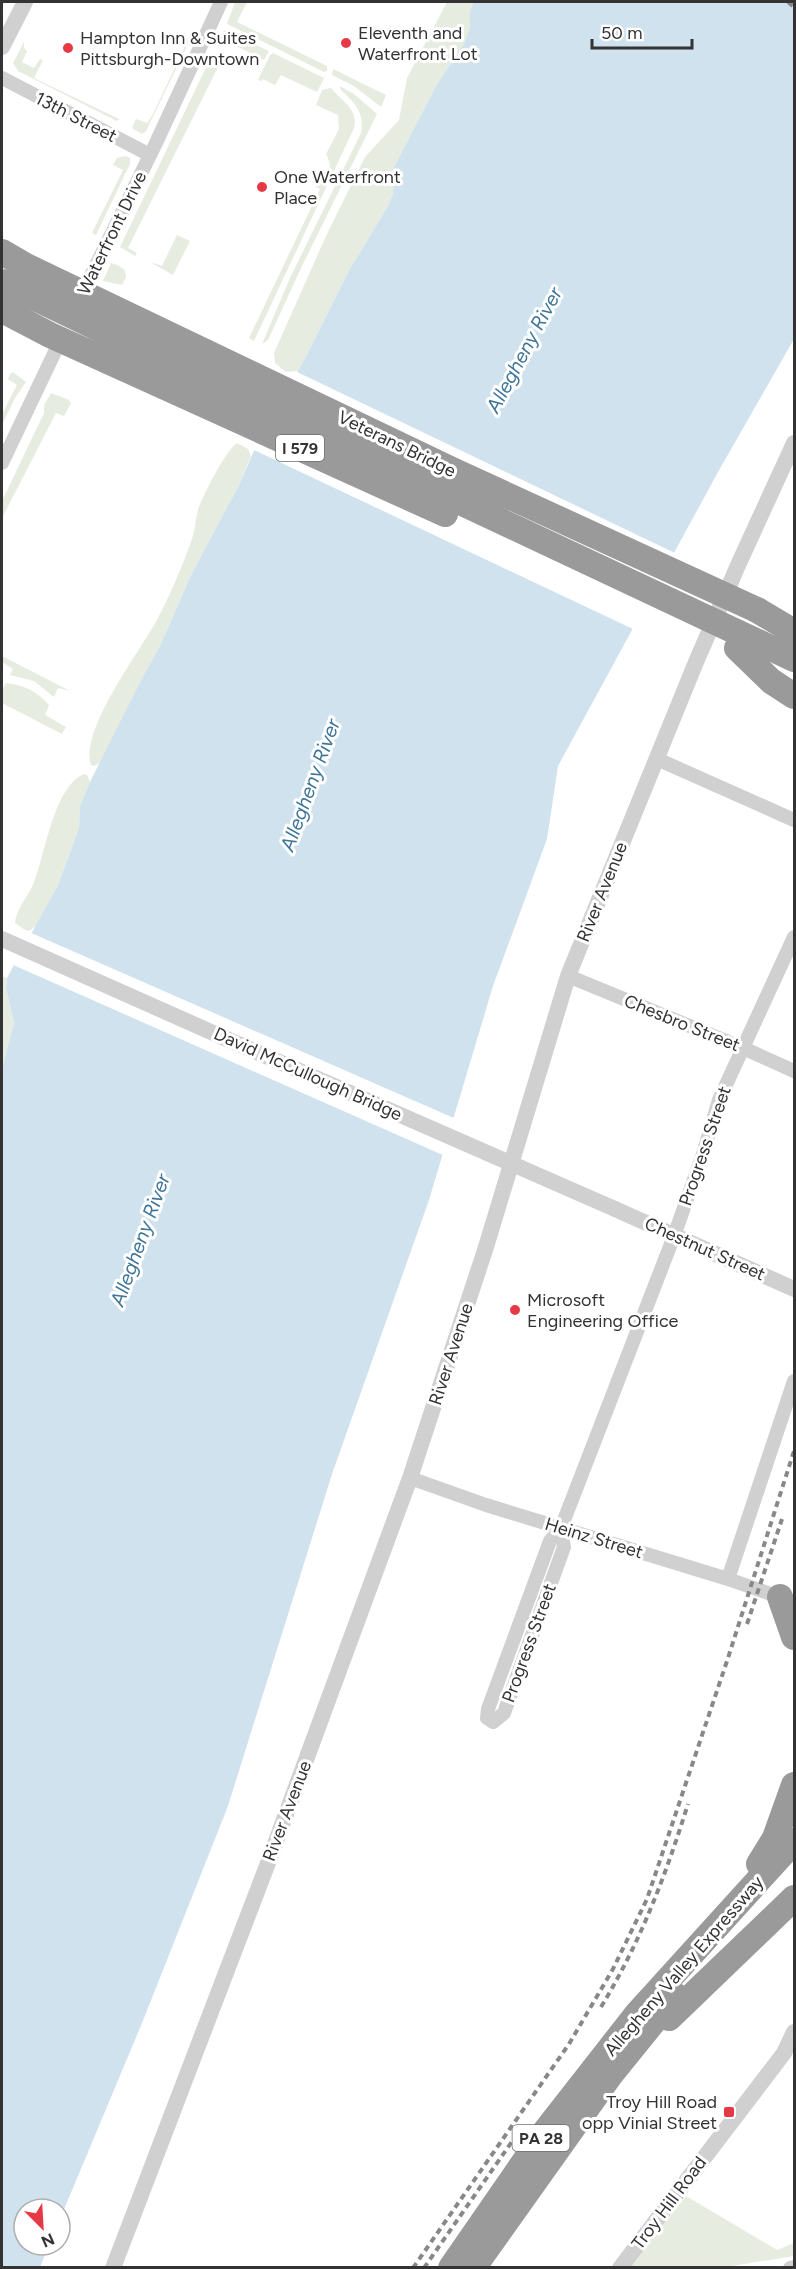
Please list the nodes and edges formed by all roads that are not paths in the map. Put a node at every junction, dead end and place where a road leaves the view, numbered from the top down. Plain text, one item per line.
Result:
1 (25, 2) edge
2 (221, 2) edge
3 (2, 47) edge
4 (2, 78) edge
5 (150, 155) junction
6 (2, 252) edge
7 (2, 282) edge
8 (2, 310) edge
9 (795, 443) edge
10 (2, 463) edge
11 (757, 610) junction
12 (795, 625) edge
13 (795, 632) edge
14 (737, 648) junction
15 (795, 659) edge
16 (795, 677) edge
17 (795, 696) edge
18 (657, 759) junction
19 (795, 820) edge
20 (795, 937) edge
21 (2, 939) edge
22 (568, 976) junction
23 (742, 1047) junction
24 (795, 1071) edge
25 (615, 1209) joint
26 (674, 1236) junction
27 (795, 1289) edge
28 (795, 1382) edge
29 (410, 1478) junction
30 (561, 1528) junction
31 (728, 1579) junction
32 (787, 1600) edge
33 (795, 1637) edge
34 (795, 1785) edge
35 (795, 1841) edge
36 (795, 1864) edge
37 (795, 1898) edge
38 (686, 1959) junction
39 (795, 2032) edge
40 (789, 2053) edge
41 (611, 2074) junction
42 (795, 2267) edge
43 (113, 2268) edge
44 (451, 2268) edge
45 (473, 2268) edge
46 (620, 2268) edge
47 (790, 2268) edge

1 - 3 street
2 - 5 street, Waterfront Drive
4 - 5 street, 13th Street
5 - 10 street, Waterfront Drive
6 - 11 highway, Veterans Bridge / I 579, bridge
7 - 15 highway, bridge
8 - 14 highway, I 579, bridge
9 - 18 street, River Avenue
11 - 12 highway
11 - 13 highway, Veterans Bridge / I 579
14 - 16 highway, I 579
14 - 17 highway
18 - 19 street
18 - 22 street, River Avenue
20 - 23 street, Progress Street
21 - 25 street, David McCullough Bridge, bridge
22 - 23 street, Chesbro Street
22 - 29 street, River Avenue
23 - 24 street, Chesbro Street
23 - 26 street, Progress Street
25 - 26 street, Chestnut Street
26 - 27 street, Chestnut Street
26 - 30 street, Progress Street
28 - 31 street
29 - 30 street, Heinz Street
29 - 43 street, River Avenue
30 - 30 street, Progress Street
30 - 31 street, Heinz Street
31 - 32 street, Heinz Street
32 - 33 highway
34 - 38 highway
35 - 38 highway, Allegheny Valley Expressway / PA 28
36 - 41 highway, Allegheny Valley Expressway / PA 28
37 - 41 highway
38 - 44 highway, Allegheny Valley Expressway / PA 28
39 - 40 street, Troy Hill Road
40 - 46 street, Troy Hill Road
41 - 45 highway, Allegheny Valley Expressway / PA 28
42 - 47 street

